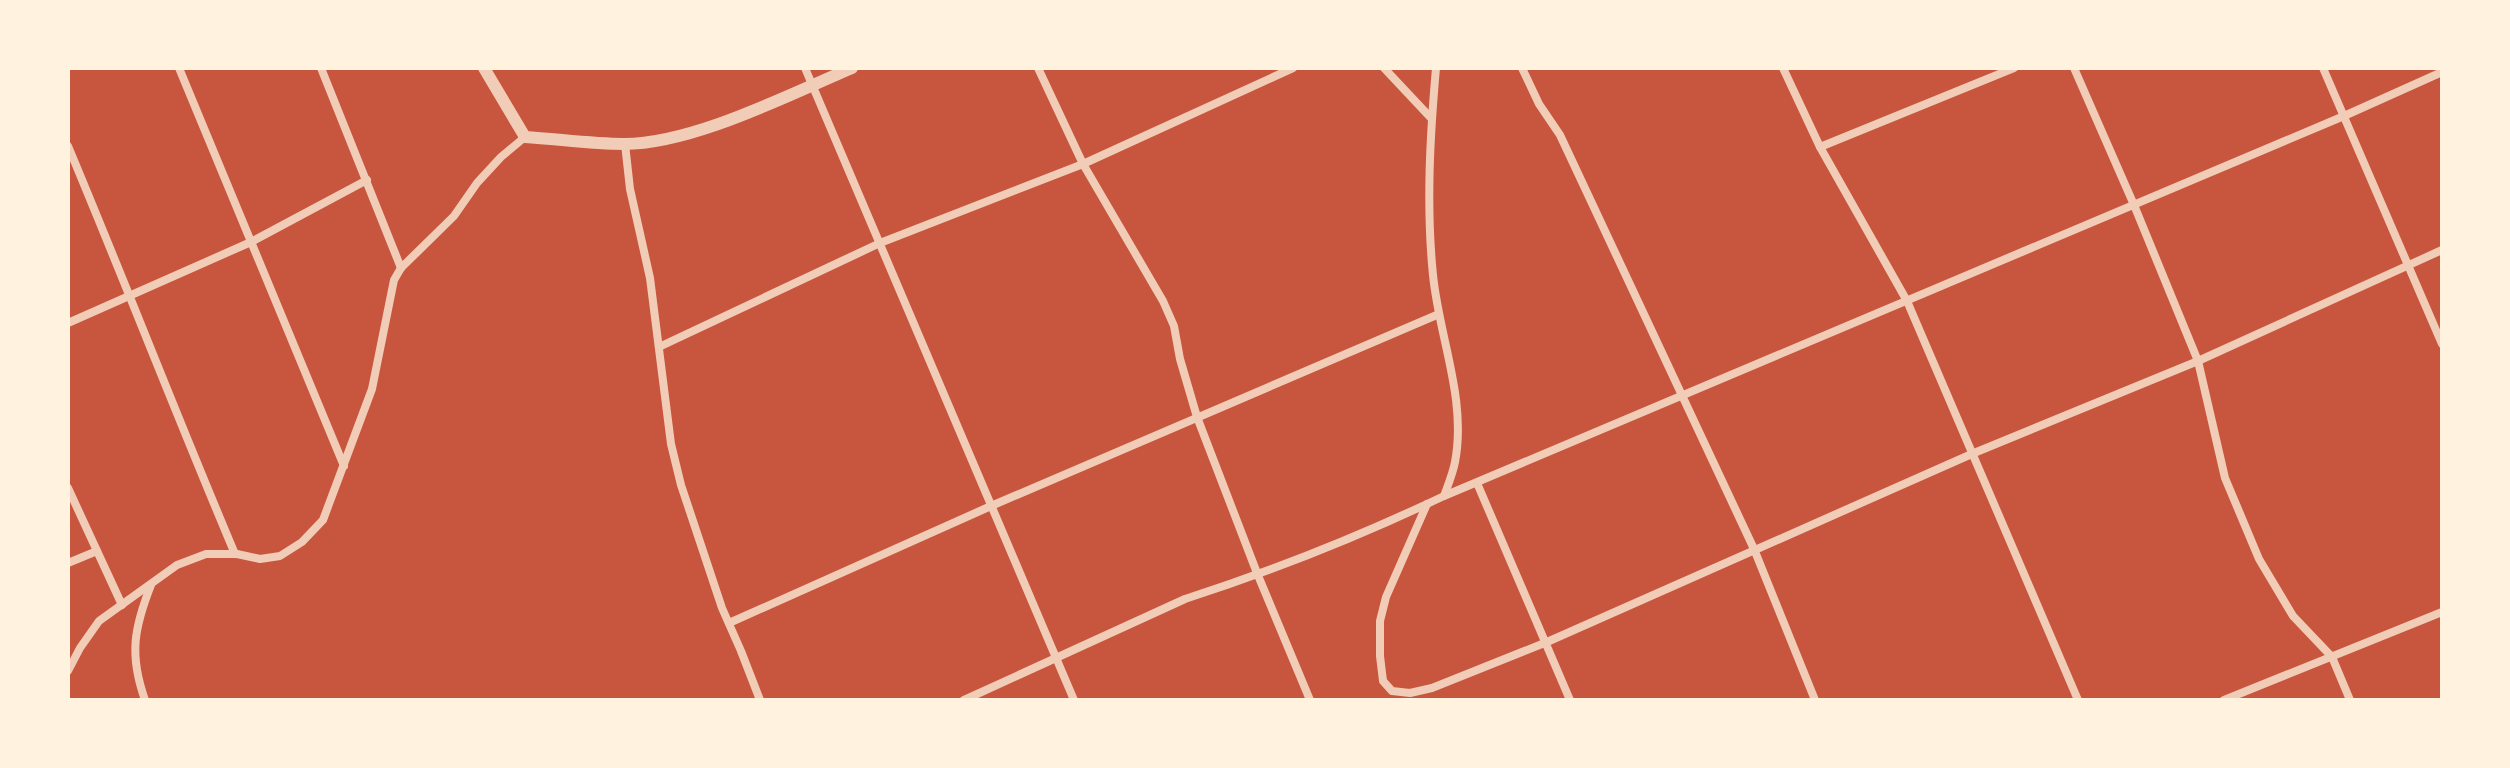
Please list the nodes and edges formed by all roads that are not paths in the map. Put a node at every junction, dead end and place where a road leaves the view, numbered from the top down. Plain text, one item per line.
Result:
1 (179, 68) edge
2 (321, 68) edge
3 (484, 68) edge
4 (805, 68) edge
5 (852, 68) edge
6 (1038, 68) edge
7 (1293, 68) edge
8 (1384, 68) edge
9 (1436, 68) edge
10 (1522, 68) edge
11 (1783, 68) edge
12 (2014, 68) edge
13 (2074, 68) edge
14 (2323, 68) edge
15 (2442, 72) edge
16 (811, 85) junction
17 (2344, 116) junction
18 (1431, 118) junction
19 (525, 137) junction
20 (625, 144) junction
21 (68, 146) edge
22 (1820, 147) junction
23 (1083, 164) junction
24 (367, 180) junction
25 (2134, 205) junction
26 (251, 242) junction
27 (880, 243) junction
28 (2442, 250) edge
29 (2406, 264) junction
30 (401, 268) junction
31 (130, 296) junction
32 (1907, 301) junction
33 (1439, 314) junction
34 (68, 323) edge
35 (2442, 344) edge
36 (659, 347) junction
37 (2198, 361) junction
38 (1683, 396) junction
39 (1197, 417) junction
40 (1974, 453) junction
41 (344, 467) junction
42 (1477, 483) junction
43 (68, 488) edge
44 (1444, 496) junction
45 (1427, 504) junction
46 (991, 506) junction
47 (1754, 549) junction
48 (97, 551) junction
49 (235, 554) junction
50 (68, 563) edge
51 (1257, 573) junction
52 (152, 583) junction
53 (122, 605) junction
54 (2442, 612) edge
55 (729, 623) junction
56 (1547, 642) junction
57 (1056, 657) junction
58 (2332, 657) junction
59 (68, 671) edge
60 (145, 700) edge
61 (760, 700) edge
62 (964, 700) edge
63 (1074, 700) edge
64 (1310, 700) edge
65 (1570, 700) edge
66 (1815, 700) edge
67 (2078, 700) edge
68 (2224, 700) edge
69 (2350, 700) edge

1 - 26 street
2 - 24 street
3 - 19 street
4 - 16 street
5 - 16 street
6 - 23 street
7 - 23 street
8 - 18 street
9 - 18 street
10 - 38 street
11 - 22 street
12 - 22 street
13 - 25 street
14 - 17 street
15 - 17 street
16 - 20 street
16 - 27 street
17 - 25 street
17 - 29 street
18 - 33 street
19 - 20 street
19 - 30 street
20 - 36 street
21 - 31 street
22 - 32 street
23 - 27 street
23 - 39 street
24 - 26 street
24 - 30 street
25 - 32 street
25 - 37 street
26 - 31 street
26 - 41 street
27 - 36 street
27 - 46 street
28 - 29 street
29 - 35 street
29 - 37 street
30 - 41 street
31 - 34 street
31 - 49 street
32 - 38 street
32 - 40 street
33 - 39 street
33 - 44 street
36 - 55 street
37 - 40 street
37 - 58 street
38 - 42 street
38 - 47 street
39 - 46 street
39 - 51 street
40 - 47 street
40 - 67 street
41 - 49 street
42 - 44 street
42 - 56 street
43 - 48 street
44 - 45 street
45 - 51 street
45 - 56 street
46 - 55 street
46 - 57 street
47 - 56 street
47 - 66 street
48 - 50 street
48 - 53 street
49 - 52 street
51 - 57 street
51 - 64 street
52 - 53 street
52 - 60 street
53 - 59 street
54 - 58 street
55 - 61 street
56 - 65 street
57 - 62 street
57 - 63 street
58 - 68 street
58 - 69 street

